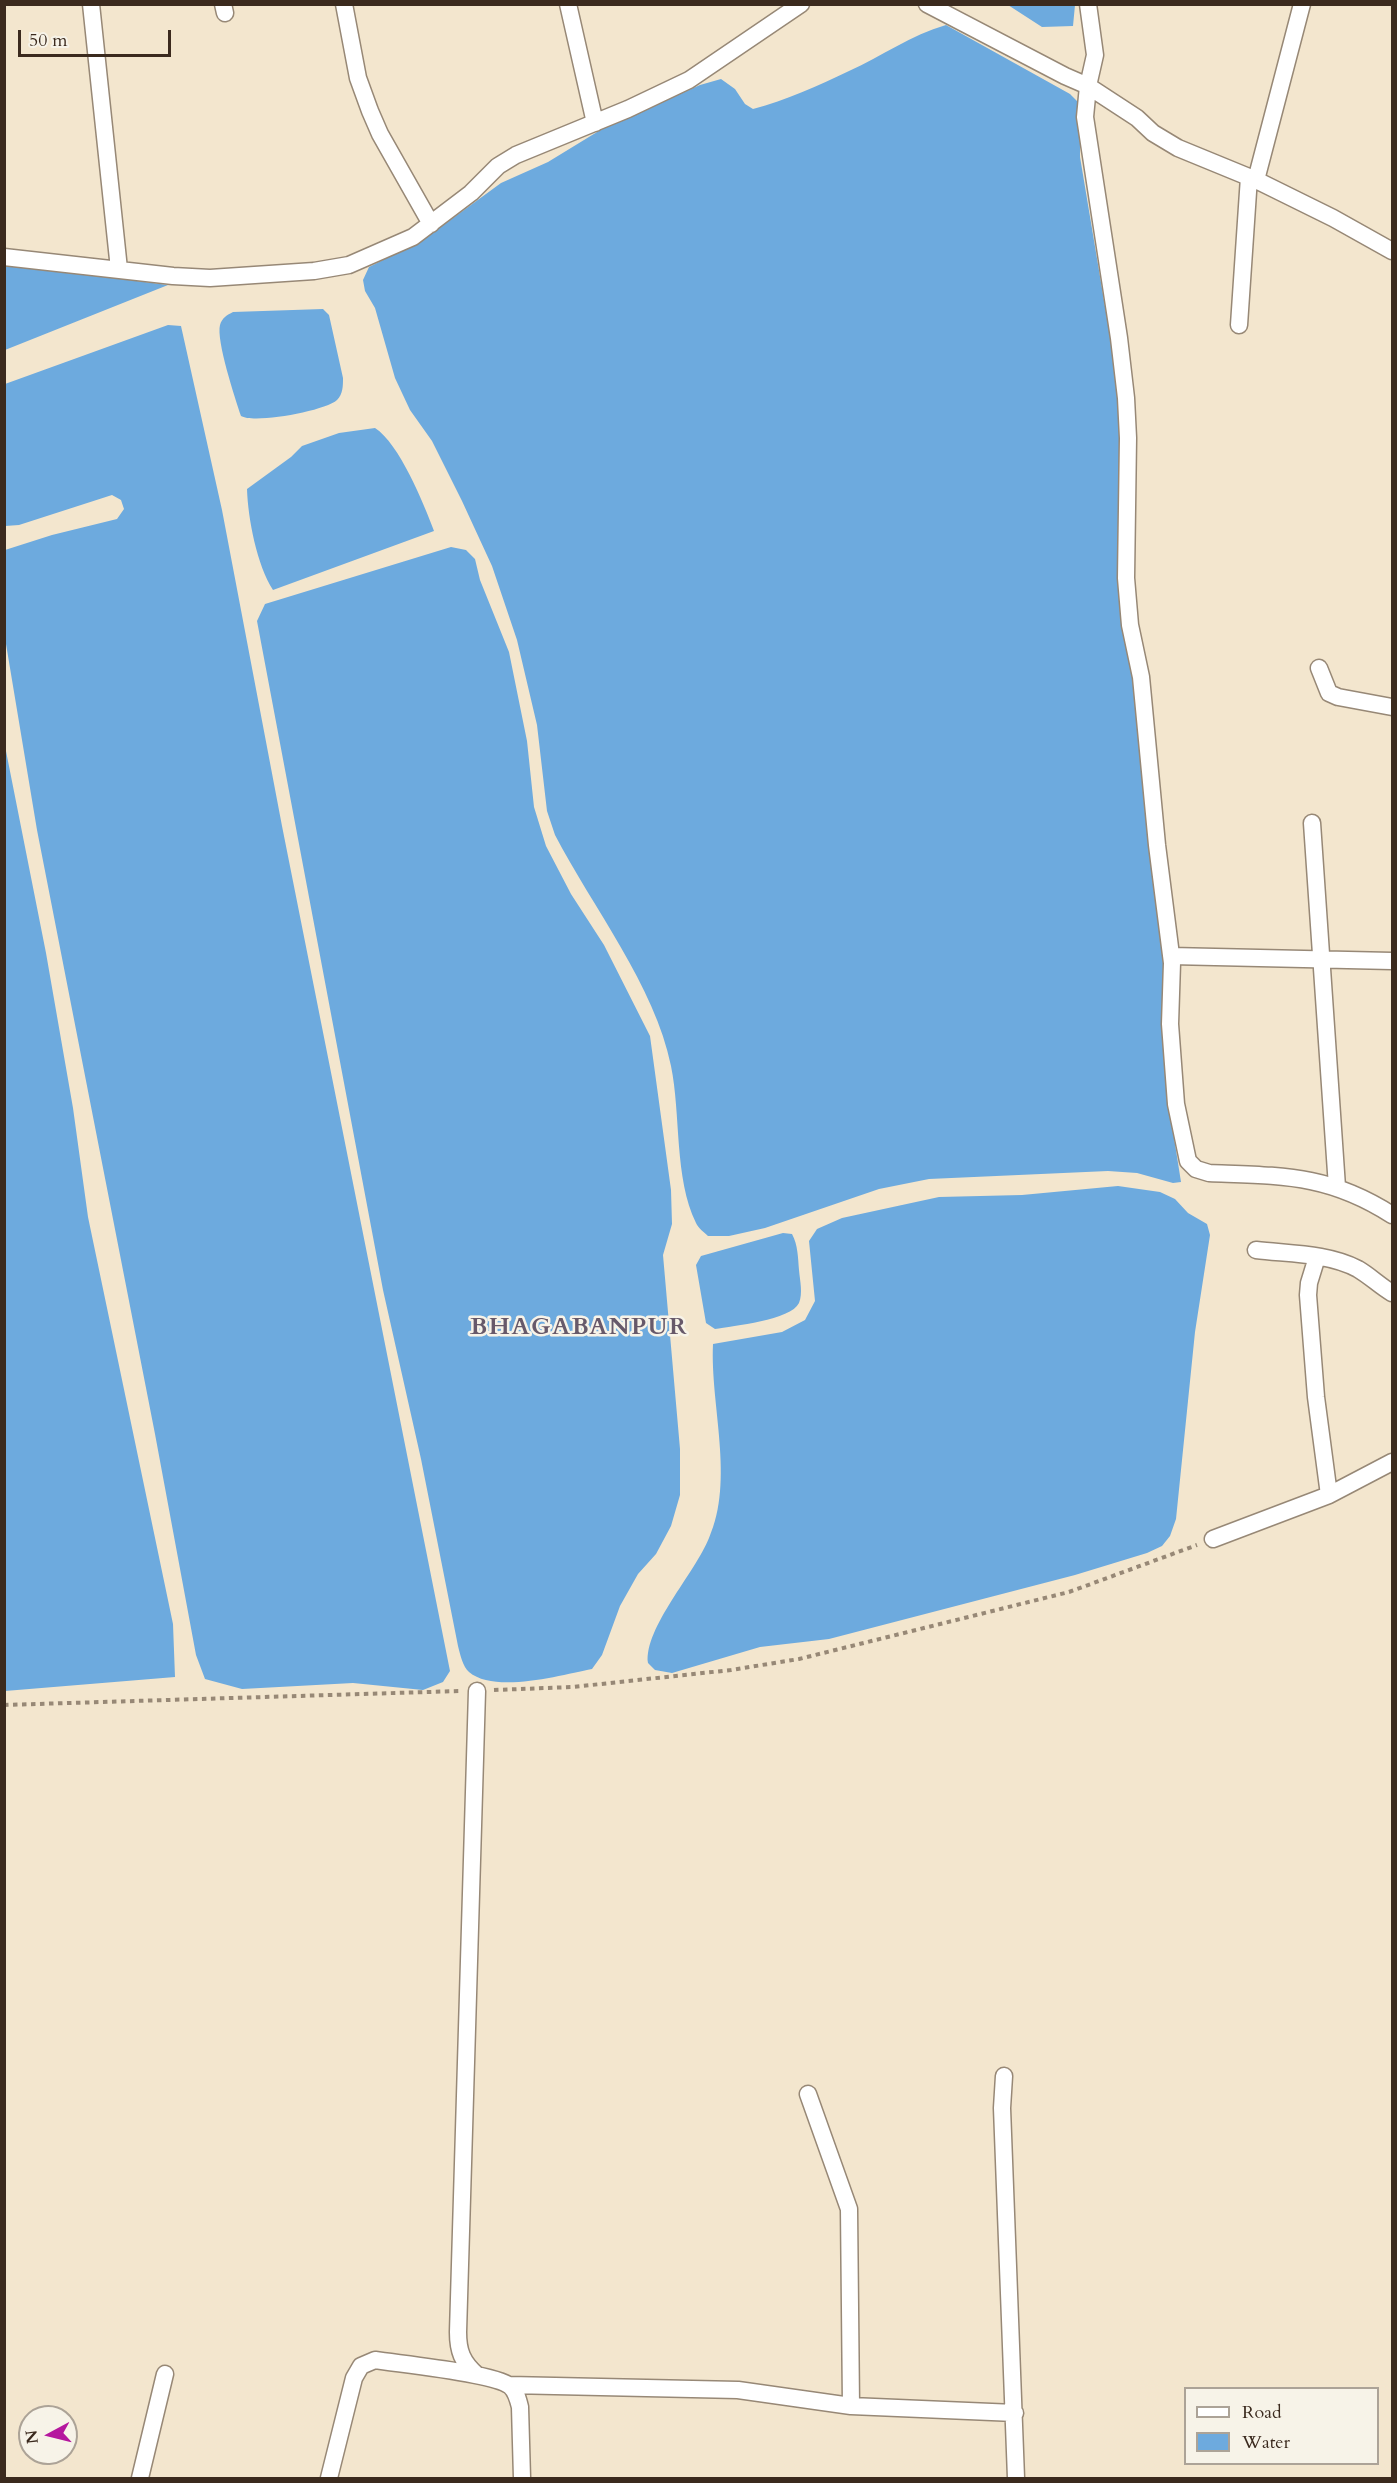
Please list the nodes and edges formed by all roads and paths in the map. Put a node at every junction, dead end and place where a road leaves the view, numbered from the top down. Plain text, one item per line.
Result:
1 (91, 4) edge
2 (345, 4) edge
3 (568, 4) edge
4 (801, 4) edge
5 (927, 4) edge
6 (1088, 4) edge
7 (1302, 4) edge
8 (1088, 86) junction
9 (595, 123) junction
10 (1252, 178) junction
11 (431, 224) junction
12 (1392, 251) edge
13 (4, 257) edge
14 (119, 269) junction
15 (1239, 325) dead end
16 (1319, 668) dead end
17 (1392, 707) edge
18 (1312, 823) dead end
19 (1171, 956) junction
20 (1322, 960) junction
21 (1392, 961) edge
22 (1337, 1187) junction
23 (1392, 1215) edge
24 (1256, 1250) dead end
25 (1317, 1257) junction
26 (1392, 1293) edge
27 (1392, 1462) edge
28 (1329, 1495) junction
29 (1213, 1539) joint
30 (477, 1691) junction
31 (4, 1705) edge
32 (1004, 2076) dead end
33 (808, 2094) dead end
34 (165, 2374) dead end
35 (477, 2375) junction
36 (509, 2385) junction
37 (850, 2406) junction
38 (1015, 2413) junction
39 (140, 2478) edge
40 (329, 2478) edge
41 (522, 2478) edge
42 (1016, 2478) edge

1 - 14 street
2 - 11 street
3 - 9 street
4 - 9 street
5 - 8 street
6 - 8 street
7 - 10 street
8 - 10 street
8 - 19 street
9 - 11 street
10 - 12 street
10 - 15 street
11 - 14 street
13 - 14 street
16 - 17 street
18 - 20 street
19 - 20 street
19 - 22 street
20 - 21 street
20 - 22 street
22 - 23 street
24 - 25 street
25 - 26 street
25 - 28 street
27 - 28 street
28 - 29 street
29 - 30 path
30 - 31 path
30 - 35 street
32 - 38 street
33 - 37 street
34 - 39 street
35 - 36 street
35 - 40 street
36 - 37 street
36 - 41 street
37 - 38 street
38 - 42 street

